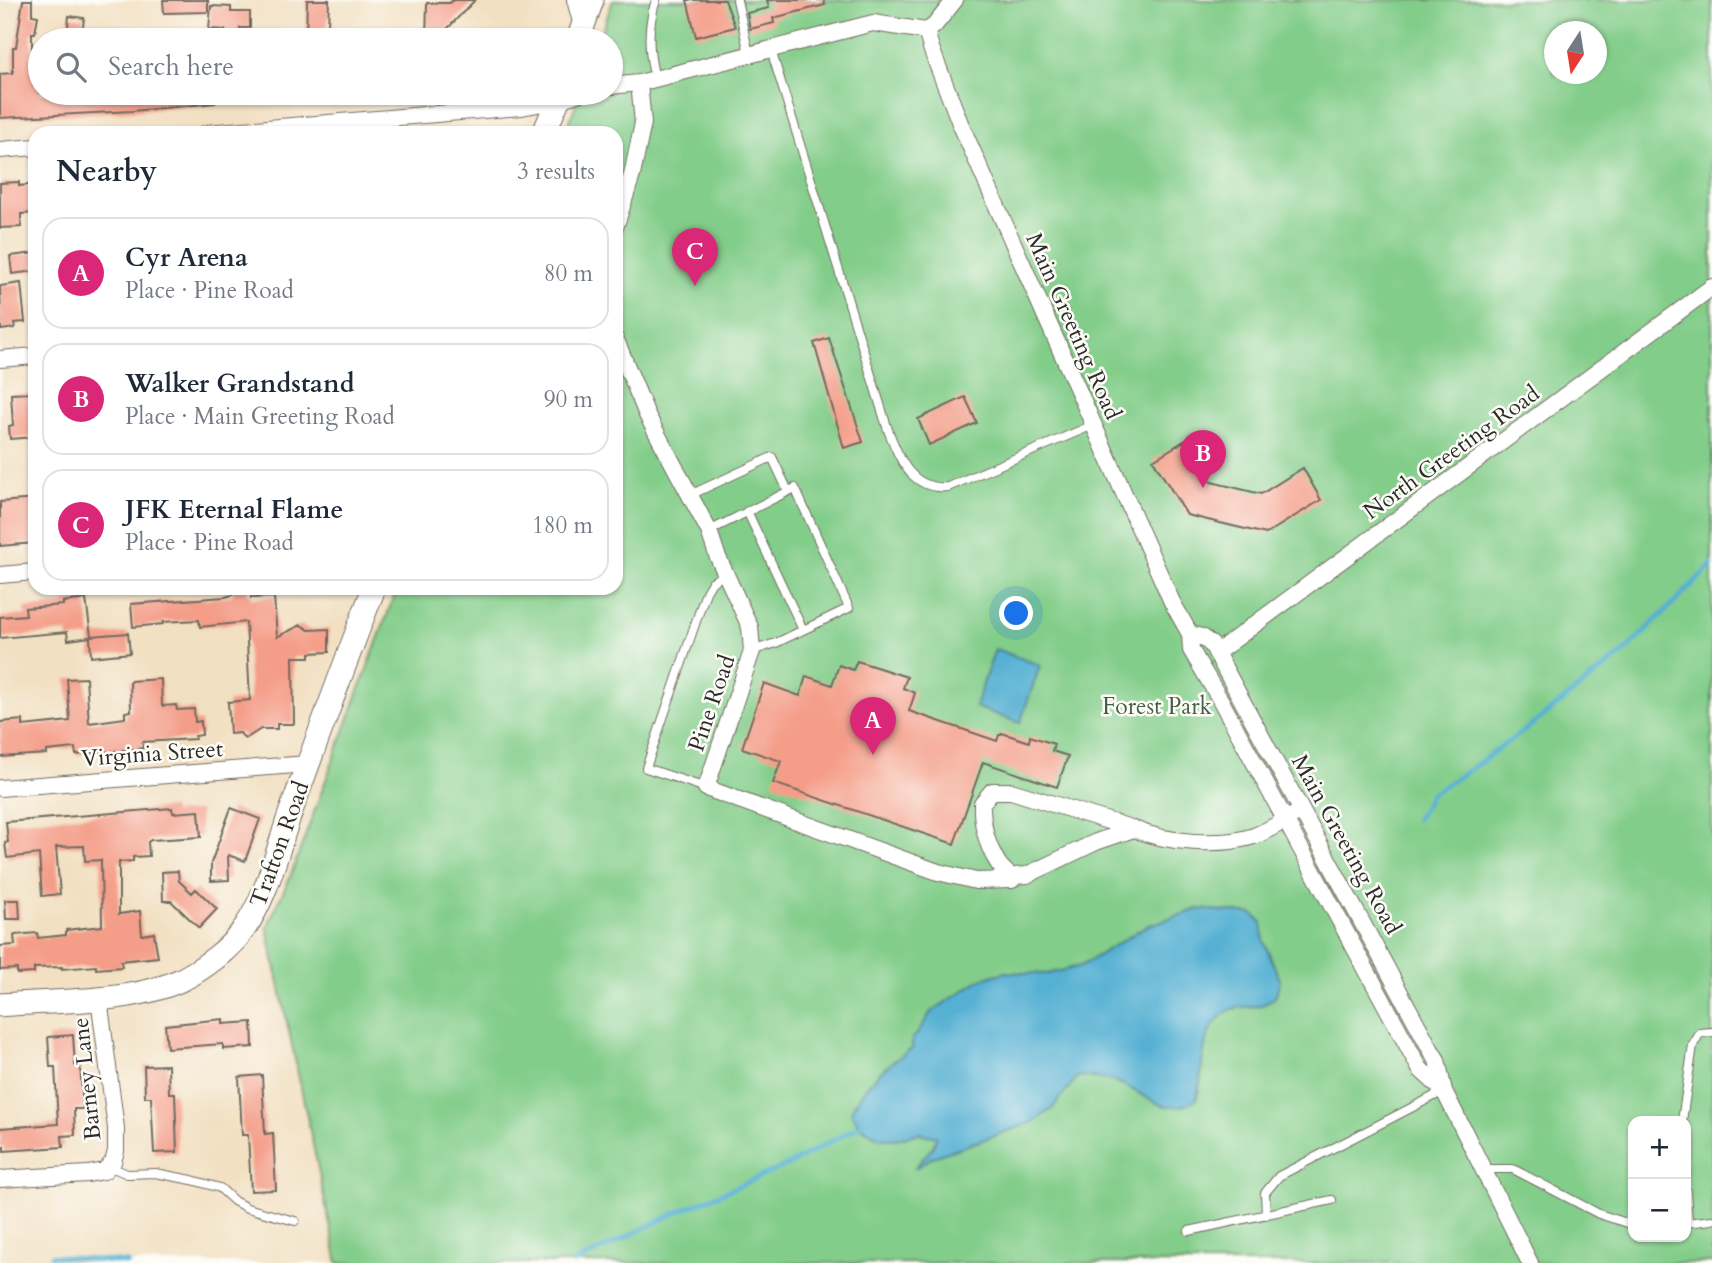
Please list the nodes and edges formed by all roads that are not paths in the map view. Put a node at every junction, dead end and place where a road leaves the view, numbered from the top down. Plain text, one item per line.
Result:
1 (575, 0) edge
2 (592, 0) edge
3 (656, 0) edge
4 (737, 0) edge
5 (955, 0) edge
6 (579, 28) edge
7 (582, 28) edge
8 (926, 31) junction
9 (771, 48) junction
10 (749, 54) junction
11 (656, 79) junction
12 (639, 83) junction
13 (623, 85) edge
14 (530, 105) edge
15 (561, 105) edge
16 (291, 126) edge
17 (548, 126) edge
18 (28, 148) edge
19 (0, 150) edge
20 (623, 203) edge
21 (1712, 287) edge
22 (623, 356) edge
23 (28, 357) edge
24 (0, 359) edge
25 (1093, 425) junction
26 (788, 491) junction
27 (690, 495) junction
28 (747, 511) junction
29 (709, 531) junction
30 (28, 573) edge
31 (725, 574) junction
32 (0, 575) edge
33 (371, 595) edge
34 (803, 630) junction
35 (1190, 634) junction
36 (752, 651) junction
37 (1216, 653) junction
38 (308, 764) junction
39 (0, 788) edge
40 (706, 788) junction
41 (1302, 810) junction
42 (1285, 819) junction
43 (1134, 829) junction
44 (1012, 880) junction
45 (99, 998) junction
46 (0, 1005) edge
47 (1712, 1032) edge
48 (1444, 1091) junction
49 (1683, 1116) edge
50 (111, 1167) junction
51 (1484, 1169) junction
52 (0, 1179) edge
53 (1332, 1200) dead end
54 (1266, 1214) junction
55 (1712, 1220) edge
56 (295, 1222) dead end
57 (1628, 1223) edge
58 (1691, 1223) edge
59 (1189, 1231) dead end
60 (1531, 1263) edge

1 - 6 street
2 - 7 street
3 - 11 lane
4 - 10 lane
5 - 8 street
8 - 9 street
8 - 25 street, Main Greeting Road
9 - 10 street
9 - 25 lane
10 - 11 street
11 - 12 street
12 - 13 street
12 - 20 street
14 - 16 street
15 - 17 street
18 - 19 street
21 - 37 street, North Greeting Road
22 - 27 street, Pine Road
23 - 24 street
25 - 35 street, Main Greeting Road
26 - 27 lane
26 - 28 lane
26 - 34 lane
27 - 29 street, Pine Road
28 - 29 lane
28 - 34 lane
29 - 31 street, Pine Road
30 - 32 street
31 - 36 street, Pine Road
31 - 40 lane
33 - 38 street, Trafton Road
34 - 36 lane
35 - 37 street, Main Greeting Road
35 - 42 street, Main Greeting Road
36 - 40 street, Pine Road
37 - 41 street, Main Greeting Road
38 - 39 street, Virginia Street
38 - 45 street, Trafton Road
40 - 44 street, Pine Road
41 - 42 street
41 - 48 street, Main Greeting Road
42 - 43 street
42 - 48 street, Main Greeting Road
43 - 44 street, Pine Road
43 - 44 street
45 - 46 street, Trafton Road
45 - 50 street, Barney Lane
47 - 49 lane
48 - 51 street, Main Greeting Road
48 - 54 lane
50 - 52 street, Barney Lane
50 - 56 lane
51 - 57 lane
51 - 60 street, Main Greeting Road
53 - 54 lane
54 - 59 lane
55 - 58 lane

